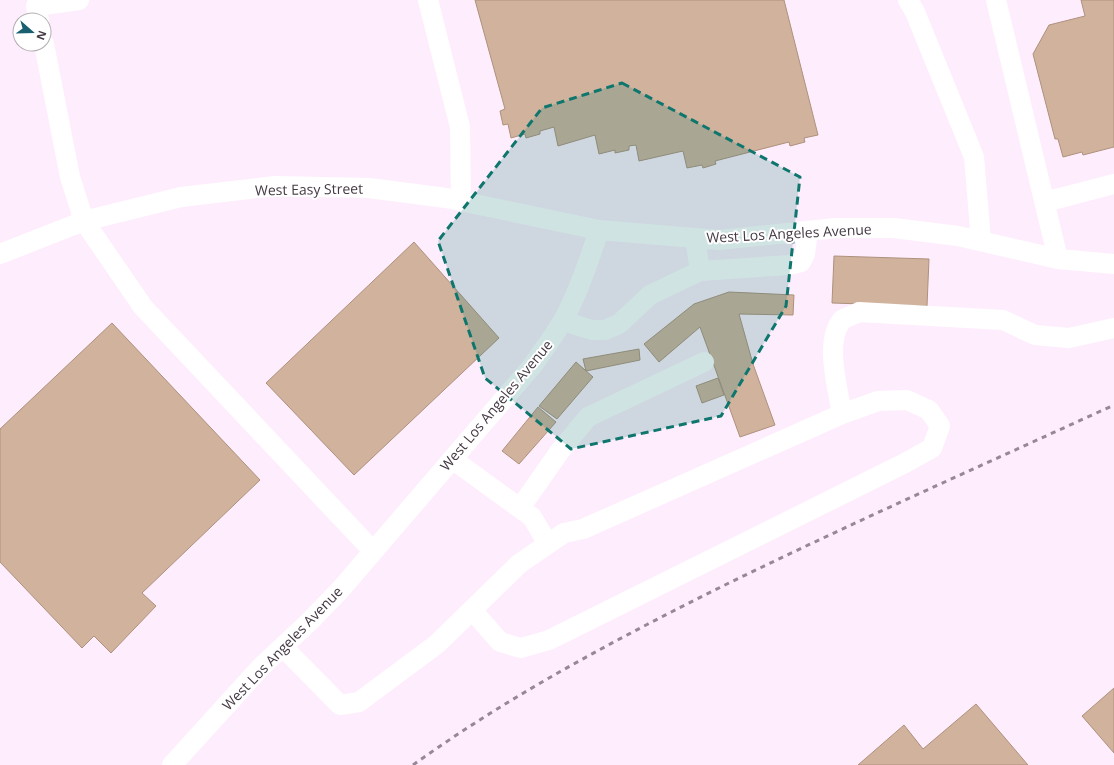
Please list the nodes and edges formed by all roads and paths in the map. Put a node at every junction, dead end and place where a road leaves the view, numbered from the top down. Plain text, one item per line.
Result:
1 (79, 0) edge
2 (428, 0) edge
3 (908, 0) edge
4 (996, 0) edge
5 (37, 12) edge
6 (46, 52) edge
7 (1114, 184) edge
8 (461, 201) junction
9 (1045, 202) junction
10 (84, 221) junction
11 (599, 230) junction
12 (808, 231) junction
13 (695, 238) junction
14 (981, 241) junction
15 (0, 254) edge
16 (1058, 259) junction
17 (1114, 264) edge
18 (700, 271) junction
19 (563, 320) junction
20 (1114, 328) edge
21 (704, 362) dead end
22 (842, 414) junction
23 (452, 459) junction
24 (520, 508) junction
25 (548, 544) junction
26 (373, 551) junction
27 (472, 610) junction
28 (283, 647) junction
29 (172, 765) edge

1 - 5 street
2 - 8 street
3 - 14 street
4 - 9 street
6 - 10 street
7 - 9 street
8 - 10 street, West Easy Street
8 - 11 street, West Easy Street
9 - 16 street
10 - 15 street, West Easy Street
10 - 26 street
11 - 13 street, West Los Angeles Avenue
11 - 19 street, West Los Angeles Avenue
12 - 13 street, West Los Angeles Avenue
12 - 14 street, West Los Angeles Avenue
12 - 18 street
13 - 18 street
14 - 16 street, West Los Angeles Avenue
16 - 17 street, West Los Angeles Avenue
18 - 19 street
19 - 23 street, West Los Angeles Avenue
20 - 22 street
21 - 24 street
22 - 25 street
22 - 27 street
23 - 24 street
23 - 26 street, West Los Angeles Avenue
24 - 25 street
25 - 27 street
26 - 28 street, West Los Angeles Avenue
27 - 28 street
28 - 29 street, West Los Angeles Avenue

